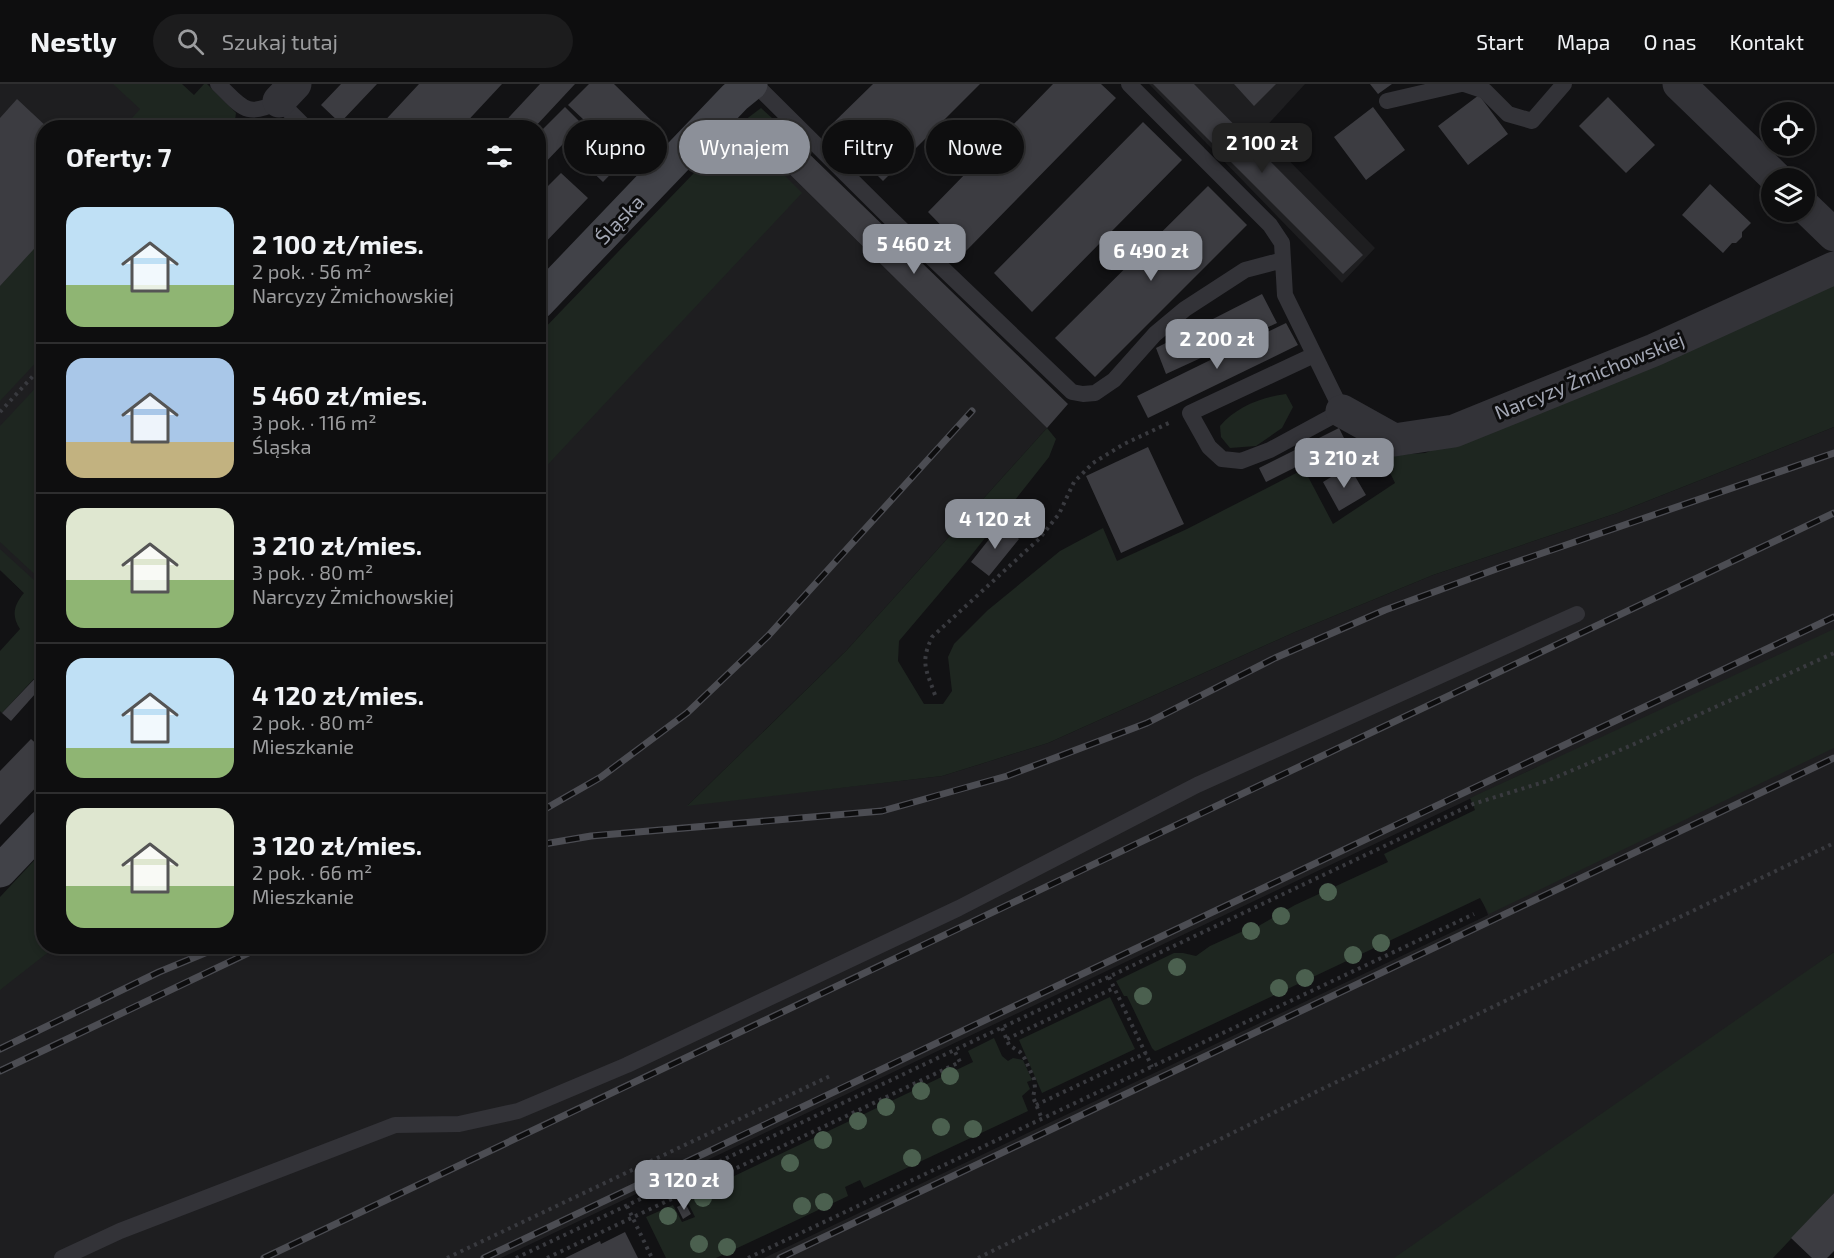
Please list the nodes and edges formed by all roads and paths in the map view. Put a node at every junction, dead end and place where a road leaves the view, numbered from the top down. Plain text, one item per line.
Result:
1 (218, 84) edge
2 (753, 84) edge
3 (1129, 84) edge
4 (1463, 84) edge
5 (1564, 84) edge
6 (1679, 84) edge
7 (287, 93) edge
8 (1388, 101) dead end
9 (302, 120) edge
10 (1766, 168) edge
11 (1815, 217) edge
12 (1834, 235) edge
13 (1283, 260) junction
14 (1834, 268) edge
15 (546, 295) edge
16 (1314, 355) junction
17 (36, 373) edge
18 (1342, 411) junction
19 (0, 412) edge
20 (1190, 413) junction
21 (1577, 614) dead end
22 (1834, 653) edge
23 (935, 695) dead end
24 (36, 833) edge
25 (1834, 843) edge
26 (0, 871) edge
27 (1474, 914) dead end
28 (1109, 977) junction
29 (1114, 988) junction
30 (1002, 1028) junction
31 (1007, 1039) junction
32 (954, 1050) junction
33 (1146, 1053) junction
34 (1152, 1067) junction
35 (830, 1076) dead end
36 (1036, 1105) junction
37 (1042, 1119) junction
38 (627, 1206) junction
39 (632, 1217) junction
40 (62, 1258) edge
41 (447, 1258) edge
42 (516, 1258) edge
43 (547, 1258) edge
44 (652, 1258) edge
45 (748, 1258) edge
46 (978, 1258) edge

1 - 7 lane
2 - 13 lane
2 - 15 street, Śląska
3 - 13 lane
4 - 5 lane
4 - 8 lane
6 - 10 street
7 - 9 lane
11 - 12 street
13 - 16 lane
14 - 18 street, Narcyzy Żmichowskiej
16 - 18 lane
16 - 20 lane
17 - 19 path
18 - 20 lane
20 - 23 path
21 - 40 lane
22 - 28 path
24 - 26 street
25 - 46 path
27 - 34 path
28 - 29 path
28 - 30 path
29 - 31 path
29 - 33 path
30 - 31 path
30 - 32 path
31 - 36 path
32 - 38 path
32 - 39 path
33 - 34 path
33 - 36 path
34 - 37 path
35 - 41 path
36 - 37 path
37 - 45 path
38 - 39 path
38 - 42 path
39 - 43 path
39 - 44 path

